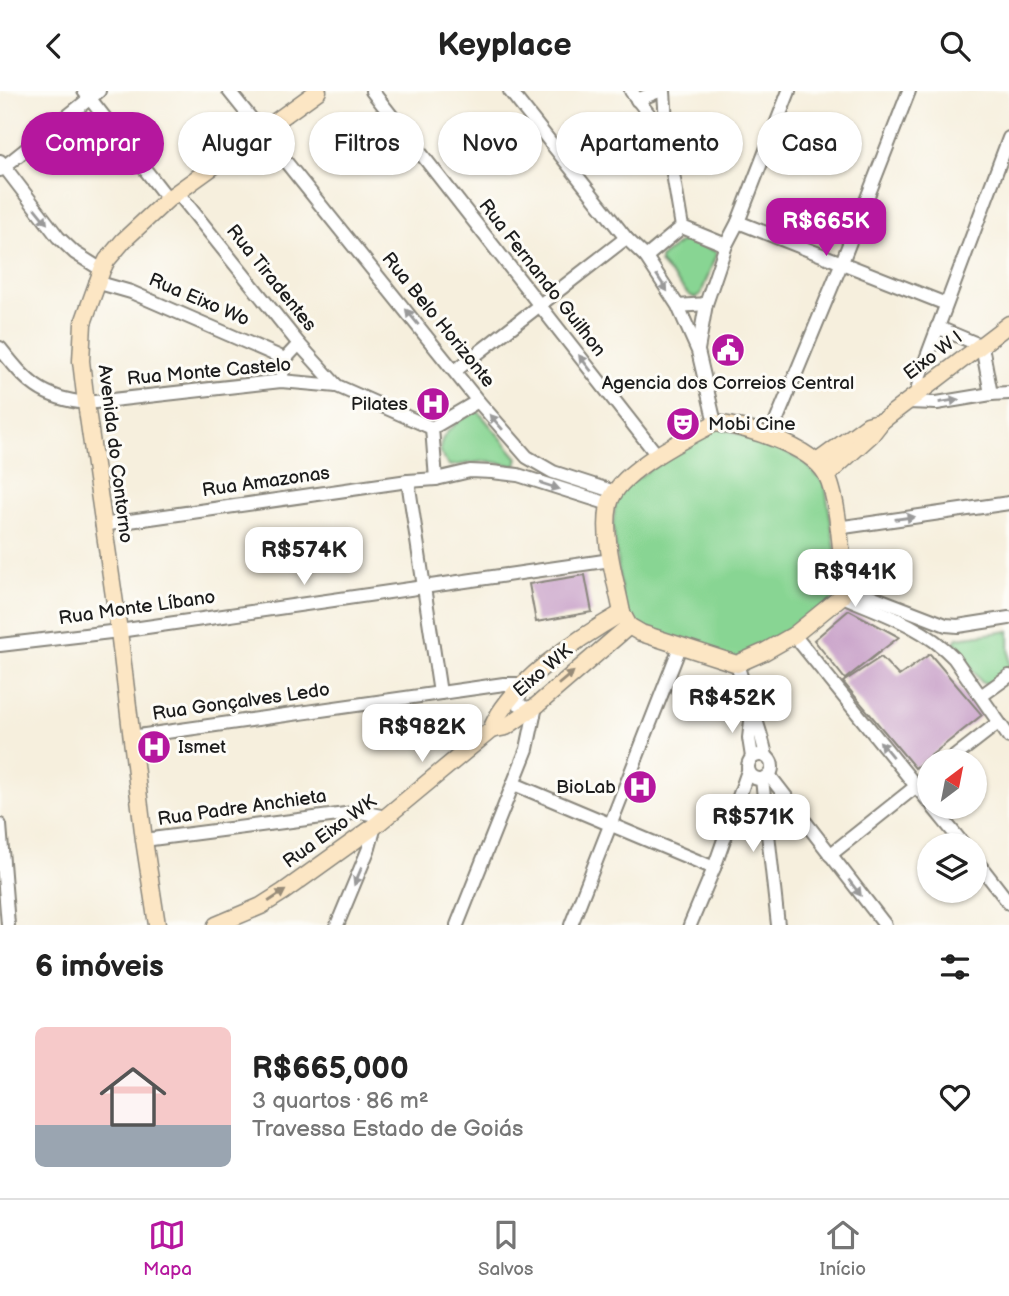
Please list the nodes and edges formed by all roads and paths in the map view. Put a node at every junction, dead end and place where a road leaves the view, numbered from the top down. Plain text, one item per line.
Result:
1 (229, 91) edge
2 (318, 91) edge
3 (372, 91) edge
4 (510, 91) edge
5 (661, 91) edge
6 (789, 91) edge
7 (909, 91) edge
8 (91, 93) edge
9 (634, 95) edge
10 (246, 112) edge
11 (289, 112) edge
12 (647, 112) edge
13 (664, 112) edge
14 (1009, 138) edge
15 (1, 166) edge
16 (295, 173) edge
17 (202, 175) edge
18 (673, 175) edge
19 (173, 196) junction
20 (738, 222) junction
21 (682, 227) junction
22 (626, 238) junction
23 (726, 245) junction
24 (646, 257) junction
25 (842, 263) junction
26 (99, 276) junction
27 (706, 304) junction
28 (946, 304) junction
29 (540, 305) junction
30 (678, 306) junction
31 (1009, 324) edge
32 (937, 327) junction
33 (299, 344) junction
34 (982, 346) junction
35 (0, 348) edge
36 (698, 351) junction
37 (285, 359) junction
38 (455, 370) junction
39 (281, 381) junction
40 (337, 386) junction
41 (1009, 393) edge
42 (992, 394) junction
43 (912, 398) junction
44 (478, 401) junction
45 (86, 403) junction
46 (715, 423) junction
47 (432, 428) junction
48 (770, 436) junction
49 (657, 455) junction
50 (527, 457) junction
51 (822, 469) junction
52 (518, 475) junction
53 (436, 479) junction
54 (408, 481) junction
55 (612, 498) junction
56 (1009, 503) edge
57 (102, 525) junction
58 (838, 528) junction
59 (611, 560) junction
60 (422, 586) junction
61 (844, 591) junction
62 (1009, 618) edge
63 (625, 620) junction
64 (954, 625) junction
65 (119, 631) junction
66 (794, 635) junction
67 (0, 645) edge
68 (680, 647) junction
69 (945, 648) junction
70 (737, 664) junction
71 (1009, 676) edge
72 (523, 684) junction
73 (440, 694) junction
74 (981, 696) junction
75 (536, 706) junction
76 (752, 713) junction
77 (998, 723) junction
78 (491, 730) junction
79 (131, 737) junction
80 (1009, 737) edge
81 (964, 749) edge
82 (766, 756) junction
83 (752, 757) junction
84 (748, 771) junction
85 (765, 777) junction
86 (514, 784) junction
87 (917, 786) joint
88 (943, 819) edge
89 (380, 821) junction
90 (612, 824) junction
91 (0, 825) edge
92 (954, 833) edge
93 (144, 840) junction
94 (830, 855) junction
95 (714, 868) junction
96 (987, 875) edge
97 (1009, 903) edge
98 (8, 925) edge
99 (157, 925) edge
100 (216, 925) edge
101 (337, 925) edge
102 (457, 925) edge
103 (571, 925) edge
104 (690, 925) edge
105 (778, 925) edge
106 (885, 925) edge

1 - 10 street, Rua Belo Horizonte
2 - 11 street, Avenida do Contorno
3 - 29 street, Rua Fernando Guilhon
4 - 22 street
5 - 9 street
5 - 13 street
6 - 20 street
7 - 25 street
8 - 15 street
8 - 19 street, Rua Tiradentes
9 - 12 street
14 - 28 street
15 -> 26 street, Rua Eixo Wo
38 -> 16 street, Rua Belo Horizonte
17 - 19 street, Avenida do Contorno
18 - 21 street
19 - 26 street, Avenida do Contorno
19 - 33 street, Rua Tiradentes
20 - 23 street
20 - 25 street
21 - 23 street
21 - 24 street
22 - 24 street
22 - 29 street
23 - 27 street
24 -> 30 street
25 - 28 street
25 - 48 street
26 - 37 street, Rua Eixo Wo
26 - 45 street, Avenida do Contorno
27 - 30 street
27 - 36 street
28 - 32 street
29 - 38 street
49 -> 29 street, Rua Fernando Guilhon
30 - 36 street
31 - 34 street, Eixo W l
32 - 34 street
32 - 43 street
33 - 37 street
33 - 40 street, Rua Tiradentes
34 - 42 street
34 - 43 street, Eixo W l
35 - 45 street, Rua Monte Castelo
36 - 46 street
37 - 39 street
38 - 44 street, Rua Belo Horizonte
39 - 40 street, Rua Monte Castelo
39 - 45 street, Rua Monte Castelo
40 - 47 street
41 - 42 street
43 -> 42 street
43 - 51 street, Eixo W l
44 - 47 street
50 -> 44 street, Rua Belo Horizonte
45 - 57 street, Avenida do Contorno
46 - 48 street
46 - 49 street
47 - 53 street
48 - 51 street
49 - 55 street
50 - 52 street
50 - 55 street, Rua Belo Horizonte
51 - 58 street
52 - 53 street, Rua Amazonas
52 -> 55 street, Rua Amazonas
53 - 54 street, Rua Amazonas
54 - 57 street, Rua Amazonas
54 - 60 street
55 - 59 street
58 -> 56 street
57 - 65 street, Avenida do Contorno
58 - 61 street
59 - 60 street, Rua Monte Líbano
59 - 63 street
60 - 65 street, Rua Monte Líbano
60 - 73 street
61 - 64 street
61 - 66 street
61 - 69 street
62 - 64 street
63 - 68 street
63 - 72 street
75 -> 63 street, Eixo WK
64 - 69 street
65 - 67 street, Rua Monte Líbano
65 - 79 street, Avenida do Contorno
66 - 70 street
87 -> 66 street
68 - 70 street
68 - 90 street
69 - 74 street
70 - 76 street
71 - 74 street
72 - 73 street, Rua Gonçalves Ledo
72 - 75 street
72 - 78 street, Eixo WK
73 - 79 street, Rua Gonçalves Ledo
74 - 77 street
75 - 78 street, Eixo WK
75 - 86 street
76 - 82 street
76 - 83 street
77 - 80 street
77 - 81 street
78 - 89 street, Rua Eixo WK
79 - 93 street, Avenida do Contorno
82 - 83 street
82 - 85 street
83 - 84 street
84 - 85 street
84 - 95 street
85 - 94 street
85 - 105 street
86 - 90 street
86 - 102 street
87 - 94 street
88 - 92 street
89 - 93 street, Rua Padre Anchieta
100 -> 89 street, Rua Eixo WK
89 -> 101 street
90 - 95 street
90 - 103 street
91 - 98 street
93 - 99 street, Avenida do Contorno
94 -> 106 street
95 - 104 street
96 - 97 street

